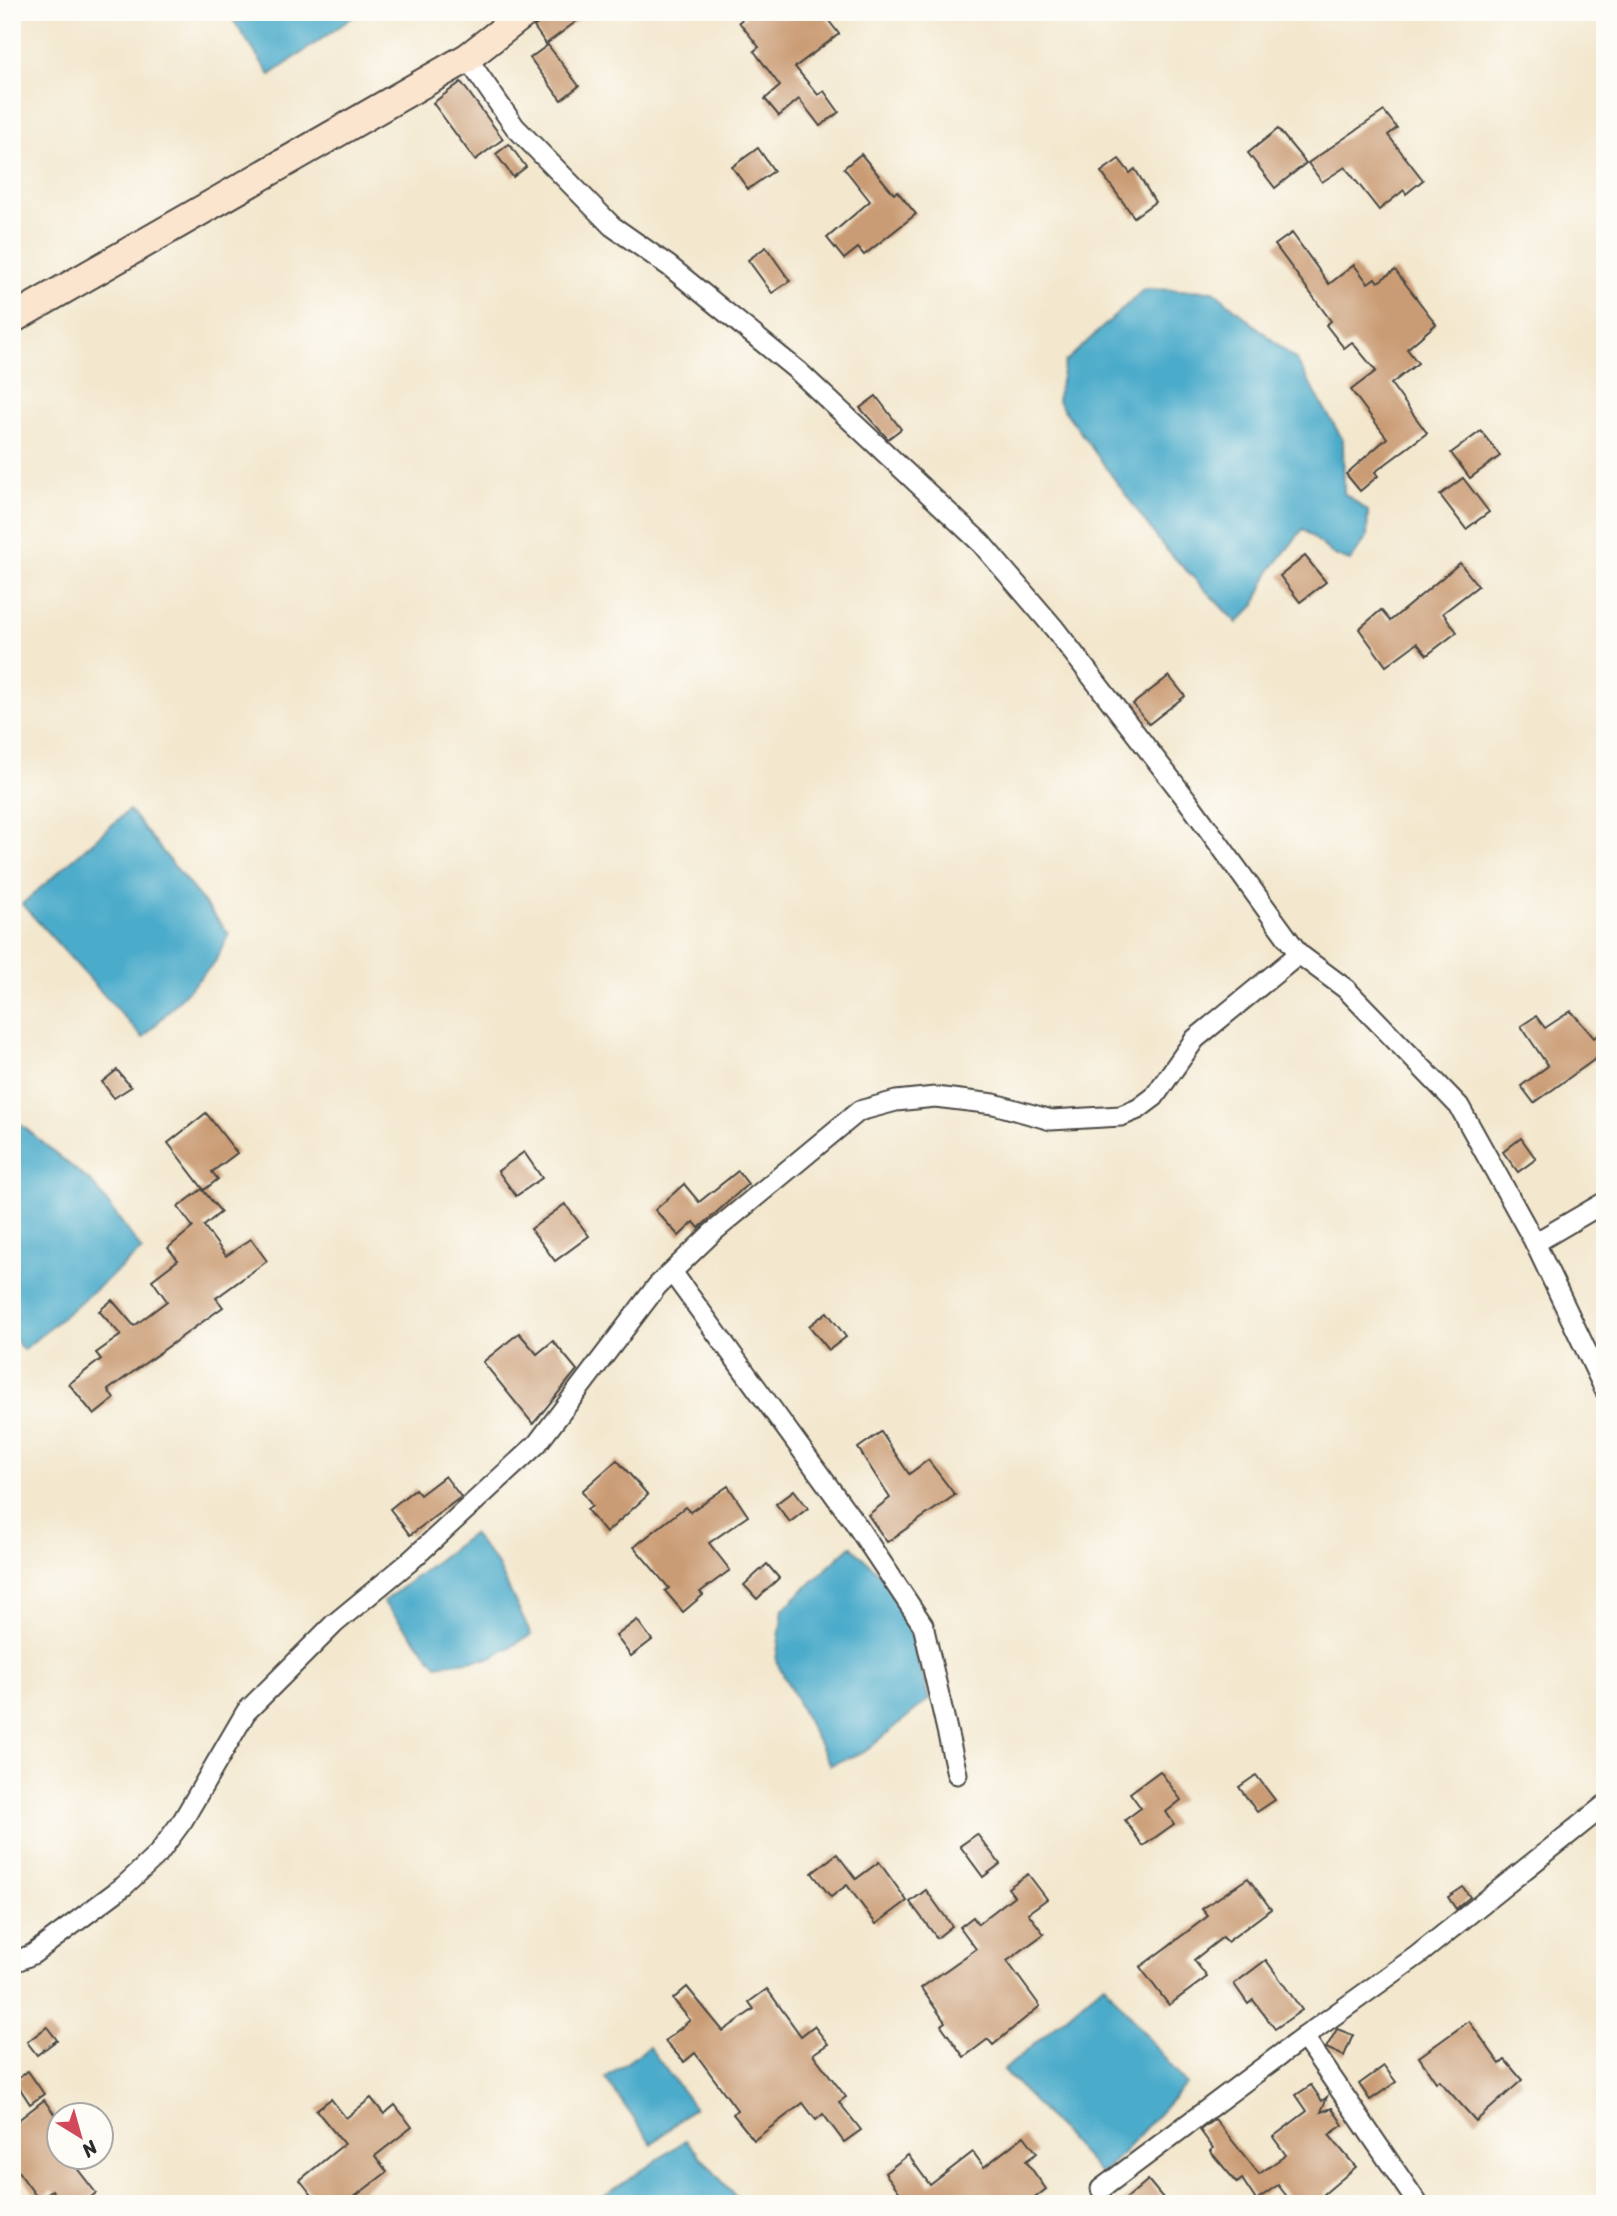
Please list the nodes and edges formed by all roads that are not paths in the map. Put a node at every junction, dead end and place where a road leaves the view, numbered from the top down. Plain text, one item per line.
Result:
1 (526, 12) edge
2 (467, 58) junction
3 (12, 319) edge
4 (1299, 954) junction
5 (1605, 1202) edge
6 (1535, 1243) junction
7 (672, 1272) junction
8 (1605, 1390) edge
9 (957, 1774) dead end
10 (1605, 1805) edge
11 (12, 1963) edge
12 (1304, 2037) junction
13 (1101, 2189) dead end
14 (1418, 2204) edge

1 - 2 main road
2 - 3 main road
2 - 4 street
4 - 6 street
4 - 7 street
5 - 6 street
6 - 8 street
7 - 9 street
7 - 11 street
10 - 12 street
12 - 13 street
12 - 14 street

